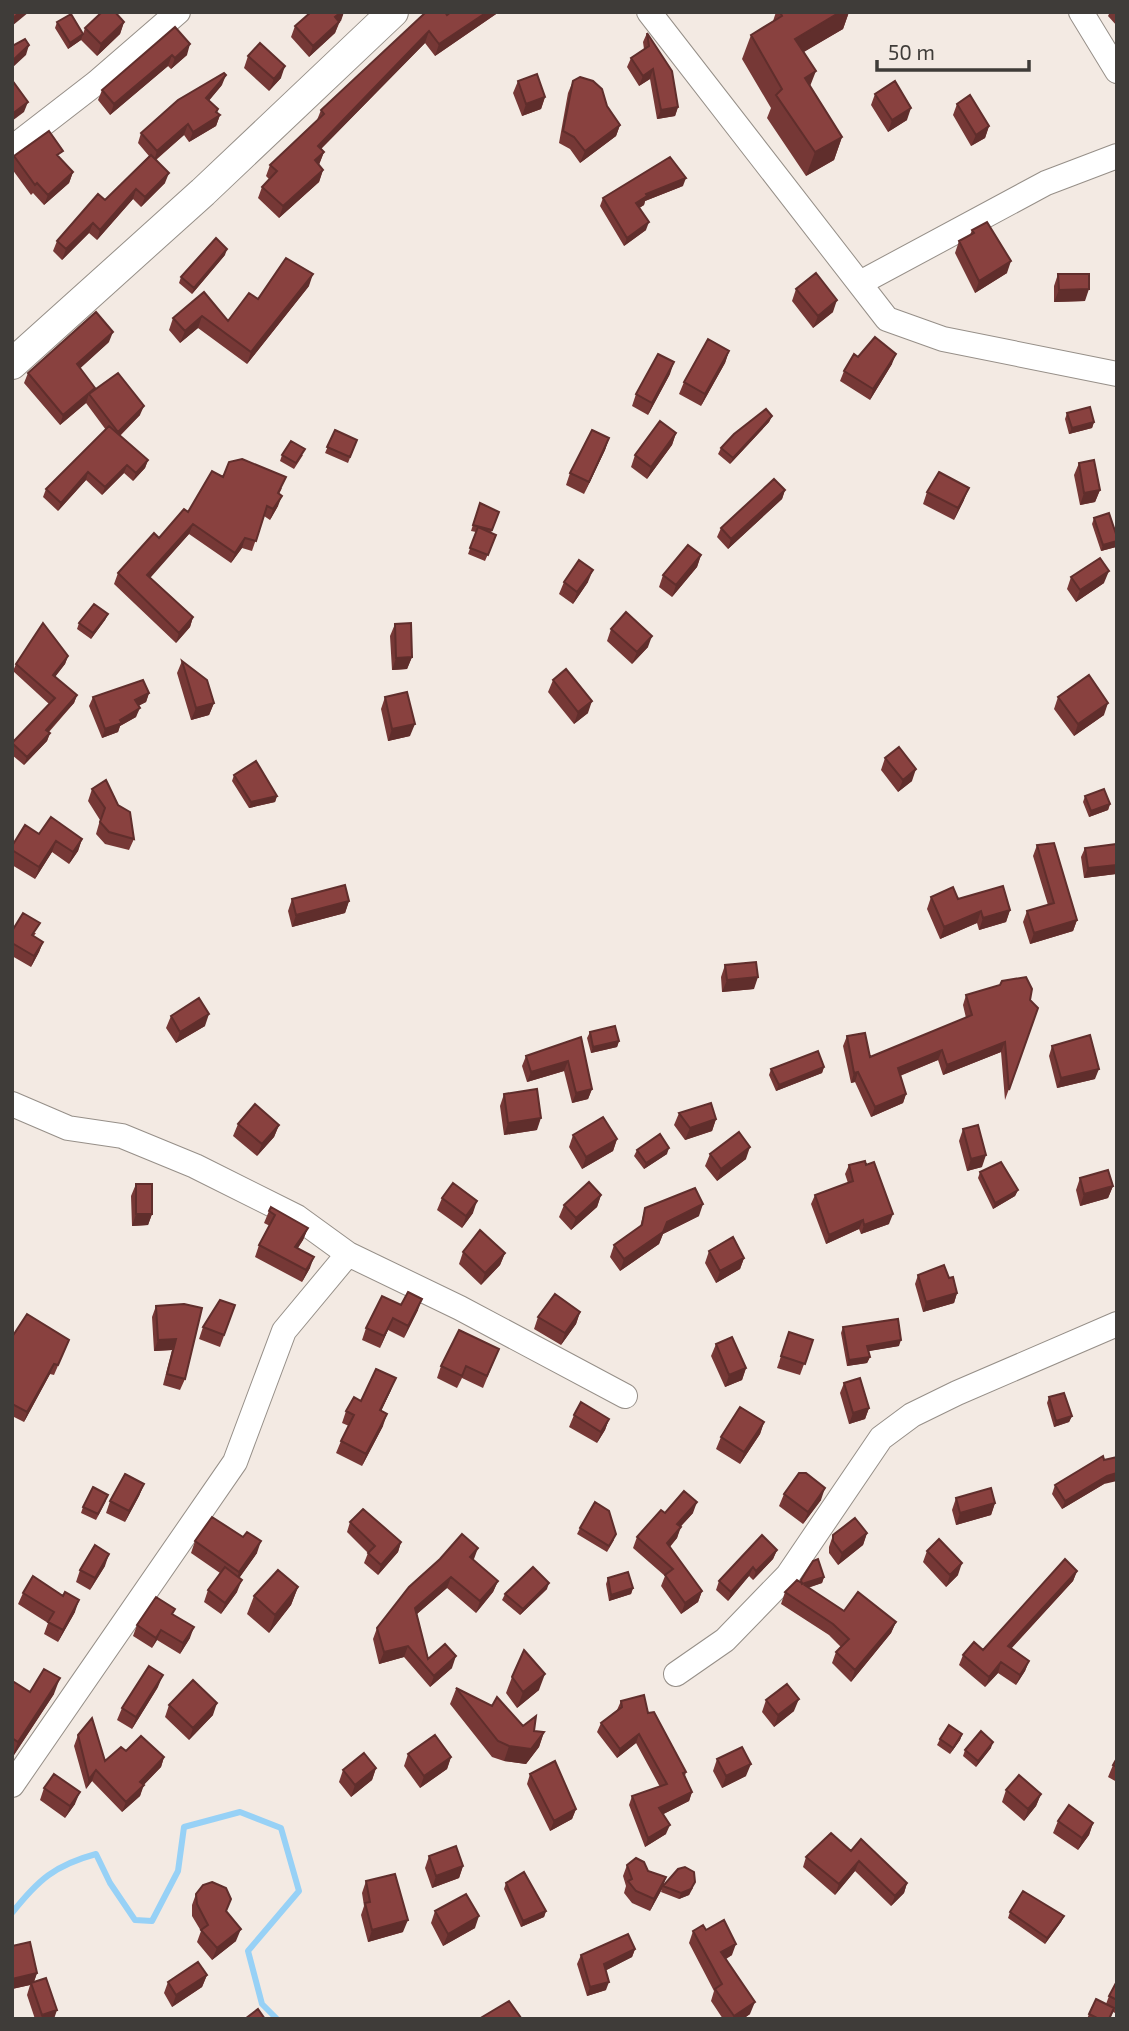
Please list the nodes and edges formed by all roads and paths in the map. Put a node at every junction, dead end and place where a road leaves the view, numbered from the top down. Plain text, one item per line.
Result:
1 (178, 12) edge
2 (393, 12) edge
3 (649, 12) edge
4 (1081, 12) edge
5 (1117, 71) edge
6 (12, 148) edge
7 (1117, 156) edge
8 (860, 283) junction
9 (12, 364) edge
10 (1117, 374) edge
11 (12, 1104) edge
12 (348, 1254) junction
13 (1117, 1324) edge
14 (625, 1396) dead end
15 (676, 1674) dead end
16 (12, 1784) edge

1 - 6 street
2 - 9 main road
3 - 8 street
4 - 5 street
7 - 8 street
8 - 10 street
11 - 12 street
12 - 14 street
12 - 16 street
13 - 15 street

